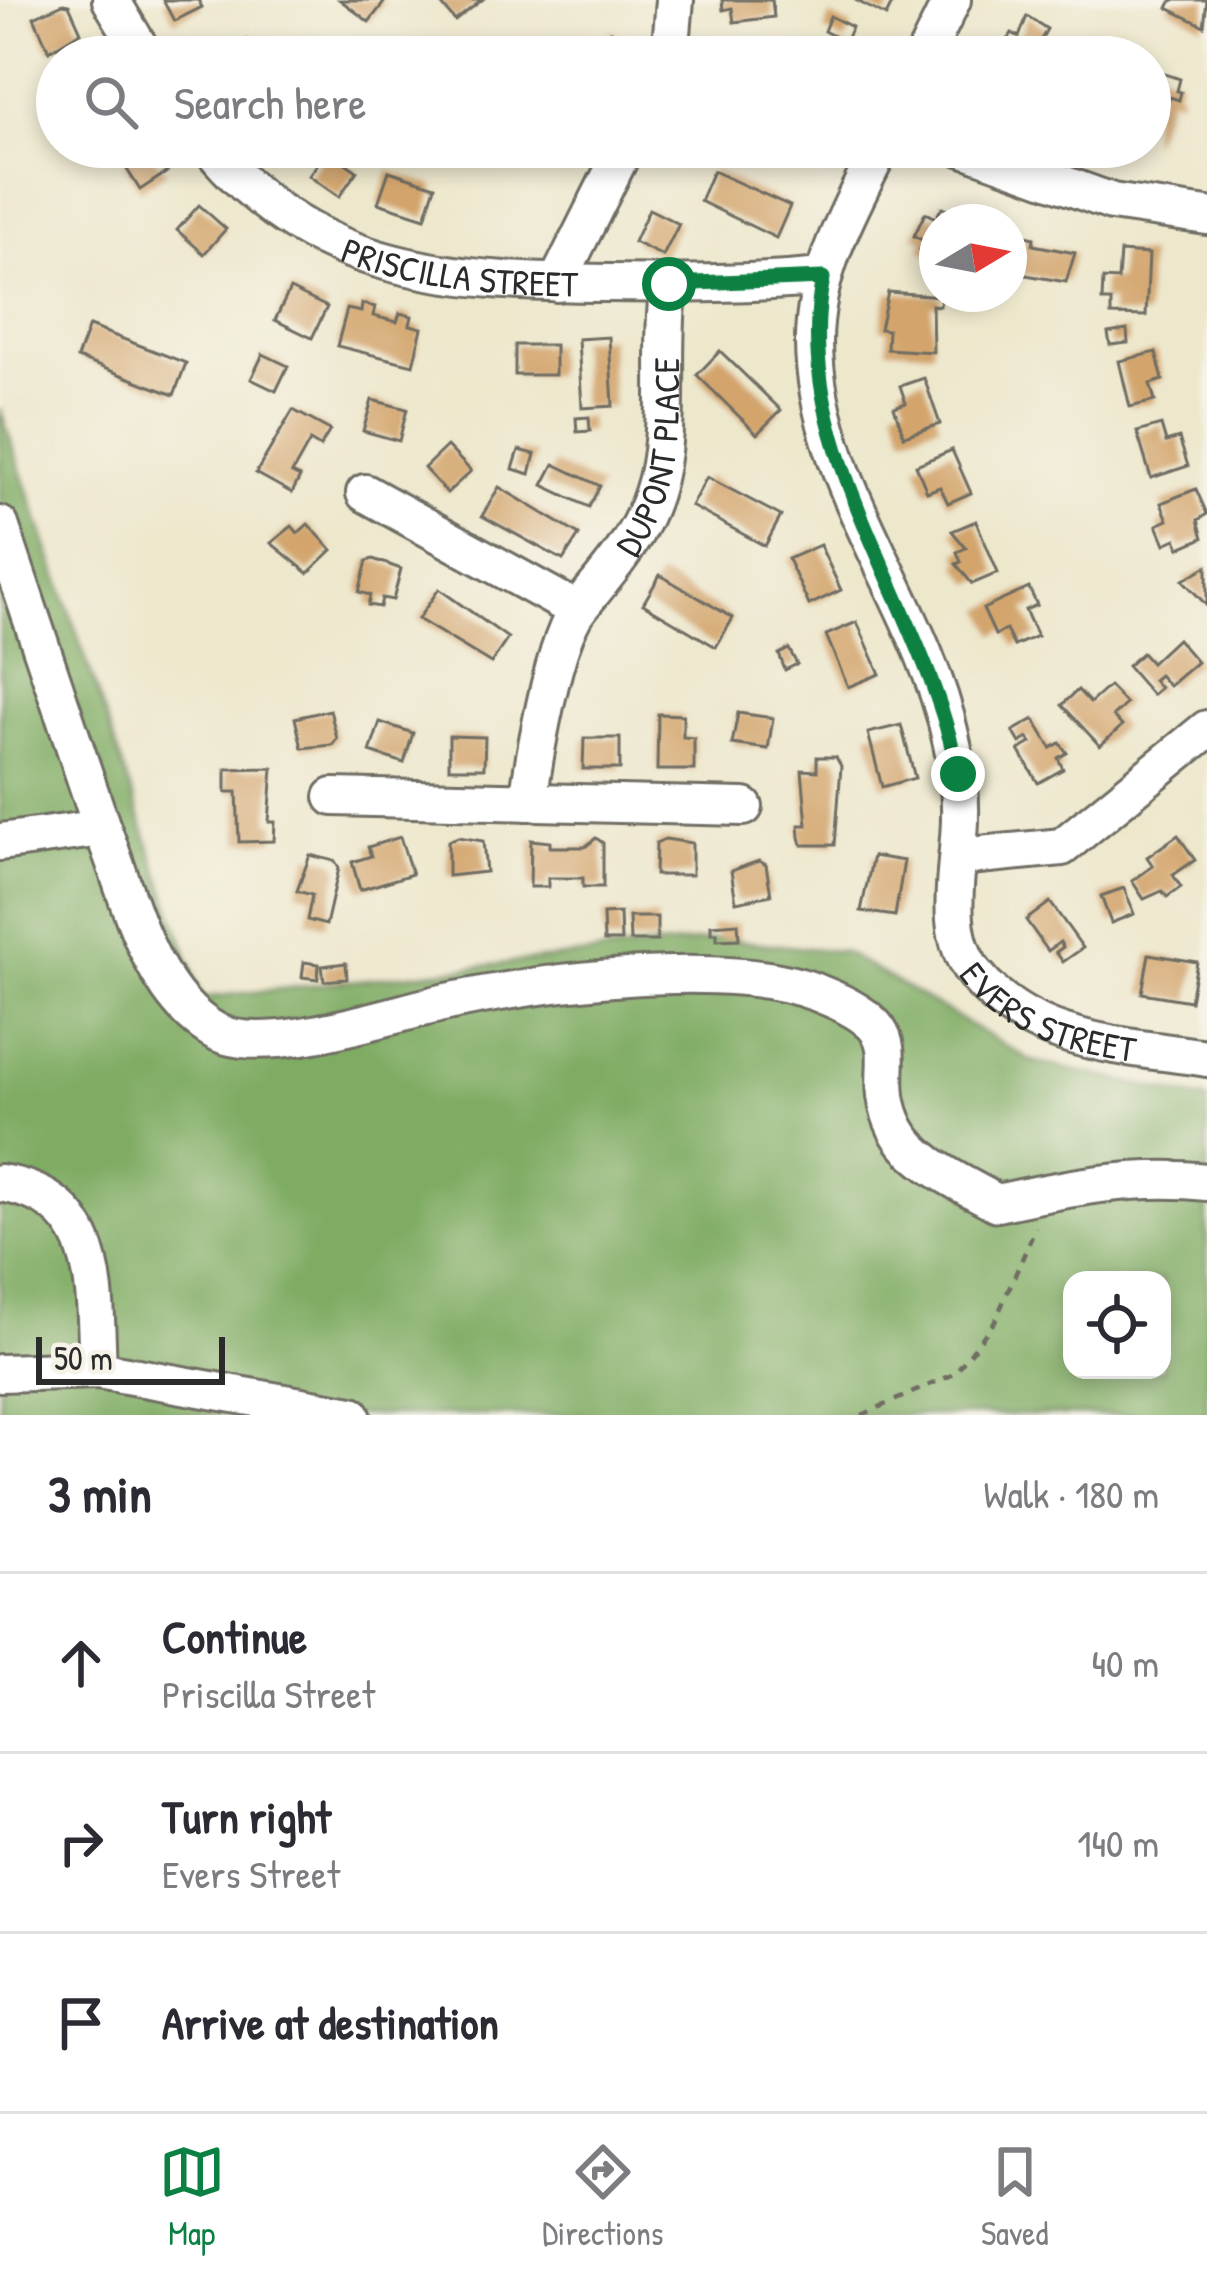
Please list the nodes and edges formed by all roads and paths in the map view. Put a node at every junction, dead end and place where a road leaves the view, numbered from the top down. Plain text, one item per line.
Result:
1 (111, 0) edge
2 (675, 0) edge
3 (952, 0) edge
4 (132, 36) edge
5 (672, 36) edge
6 (935, 36) edge
7 (231, 168) edge
8 (614, 168) edge
9 (872, 168) edge
10 (1019, 168) edge
11 (1207, 216) edge
12 (823, 278) junction
13 (557, 283) junction
14 (669, 284) junction
15 (365, 493) dead end
16 (0, 525) edge
17 (577, 610) junction
18 (1207, 729) edge
19 (333, 797) dead end
20 (528, 802) junction
21 (743, 807) dead end
22 (102, 828) junction
23 (0, 842) edge
24 (958, 856) junction
25 (1207, 1058) edge
26 (1207, 1182) edge
27 (0, 1183) edge
28 (1048, 1192) junction
29 (98, 1370) junction
30 (0, 1373) edge
31 (352, 1415) edge
32 (862, 1415) edge

1 - 4 street
2 - 5 street
3 - 6 street
7 - 13 street, PRISCILLA STREET
8 - 13 street
9 - 12 street, EVERS STREET
10 - 11 street
12 - 14 street, PRISCILLA STREET
12 - 24 street, EVERS STREET
13 - 14 street, PRISCILLA STREET
14 - 17 street, DUPONT PLACE
15 - 17 street
16 - 22 street
17 - 20 street, DUPONT PLACE
18 - 24 street
19 - 20 street
20 - 21 street
22 - 23 street
22 - 28 street
24 - 25 street, EVERS STREET
26 - 28 street
27 - 29 street
28 - 32 path
29 - 30 street
29 - 31 street

